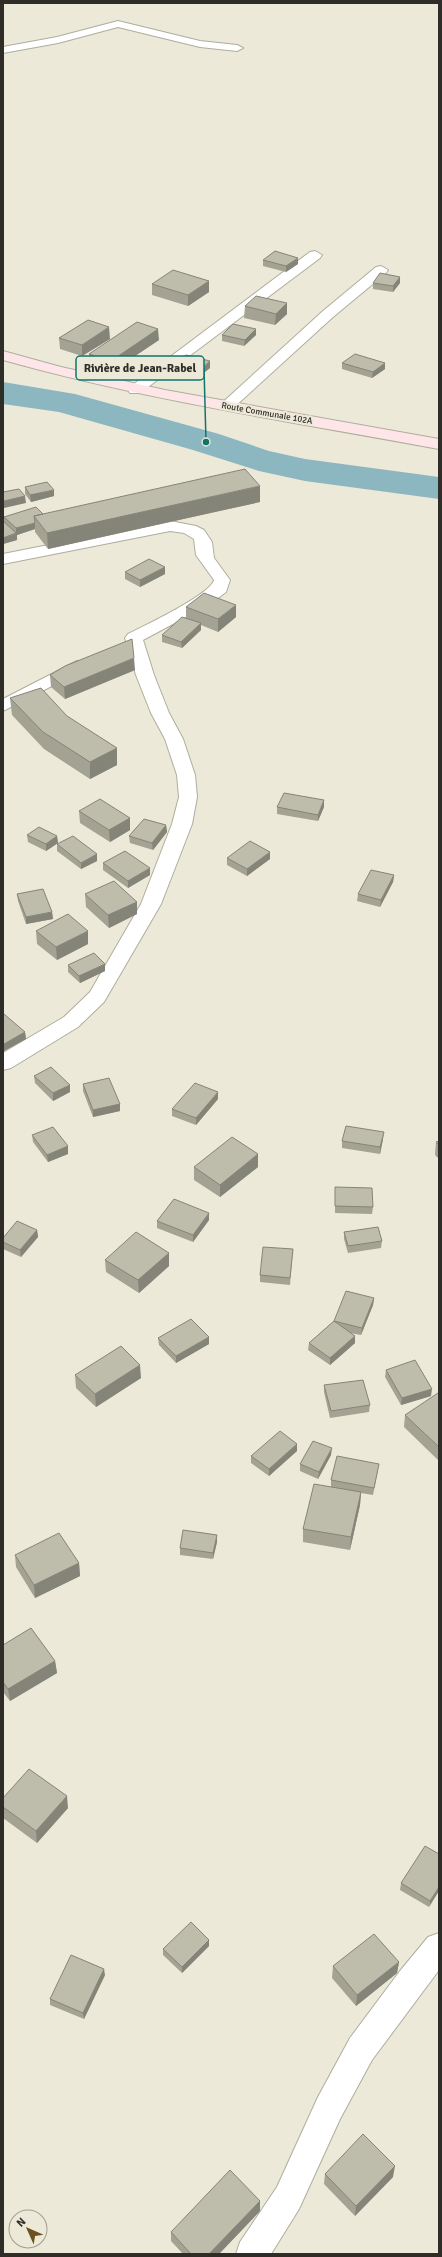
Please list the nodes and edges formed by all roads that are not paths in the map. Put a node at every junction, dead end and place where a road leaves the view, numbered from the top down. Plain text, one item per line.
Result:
1 (237, 48) dead end
2 (3, 50) edge
3 (315, 255) dead end
4 (381, 270) dead end
5 (3, 355) edge
6 (135, 390) junction
7 (227, 406) junction
8 (439, 444) edge
9 (3, 560) edge
10 (134, 638) junction
11 (116, 646) edge
12 (91, 659) edge
13 (3, 706) edge
14 (3, 1063) edge
15 (439, 1947) edge
16 (252, 2254) edge

1 - 2 street
3 - 6 street
4 - 7 street
5 - 6 street, Route Communale 102A
6 - 7 street, Route Communale 102A
7 - 8 street, Route Communale 102A
9 - 10 street
10 - 11 street
10 - 14 street
12 - 13 street
15 - 16 street

